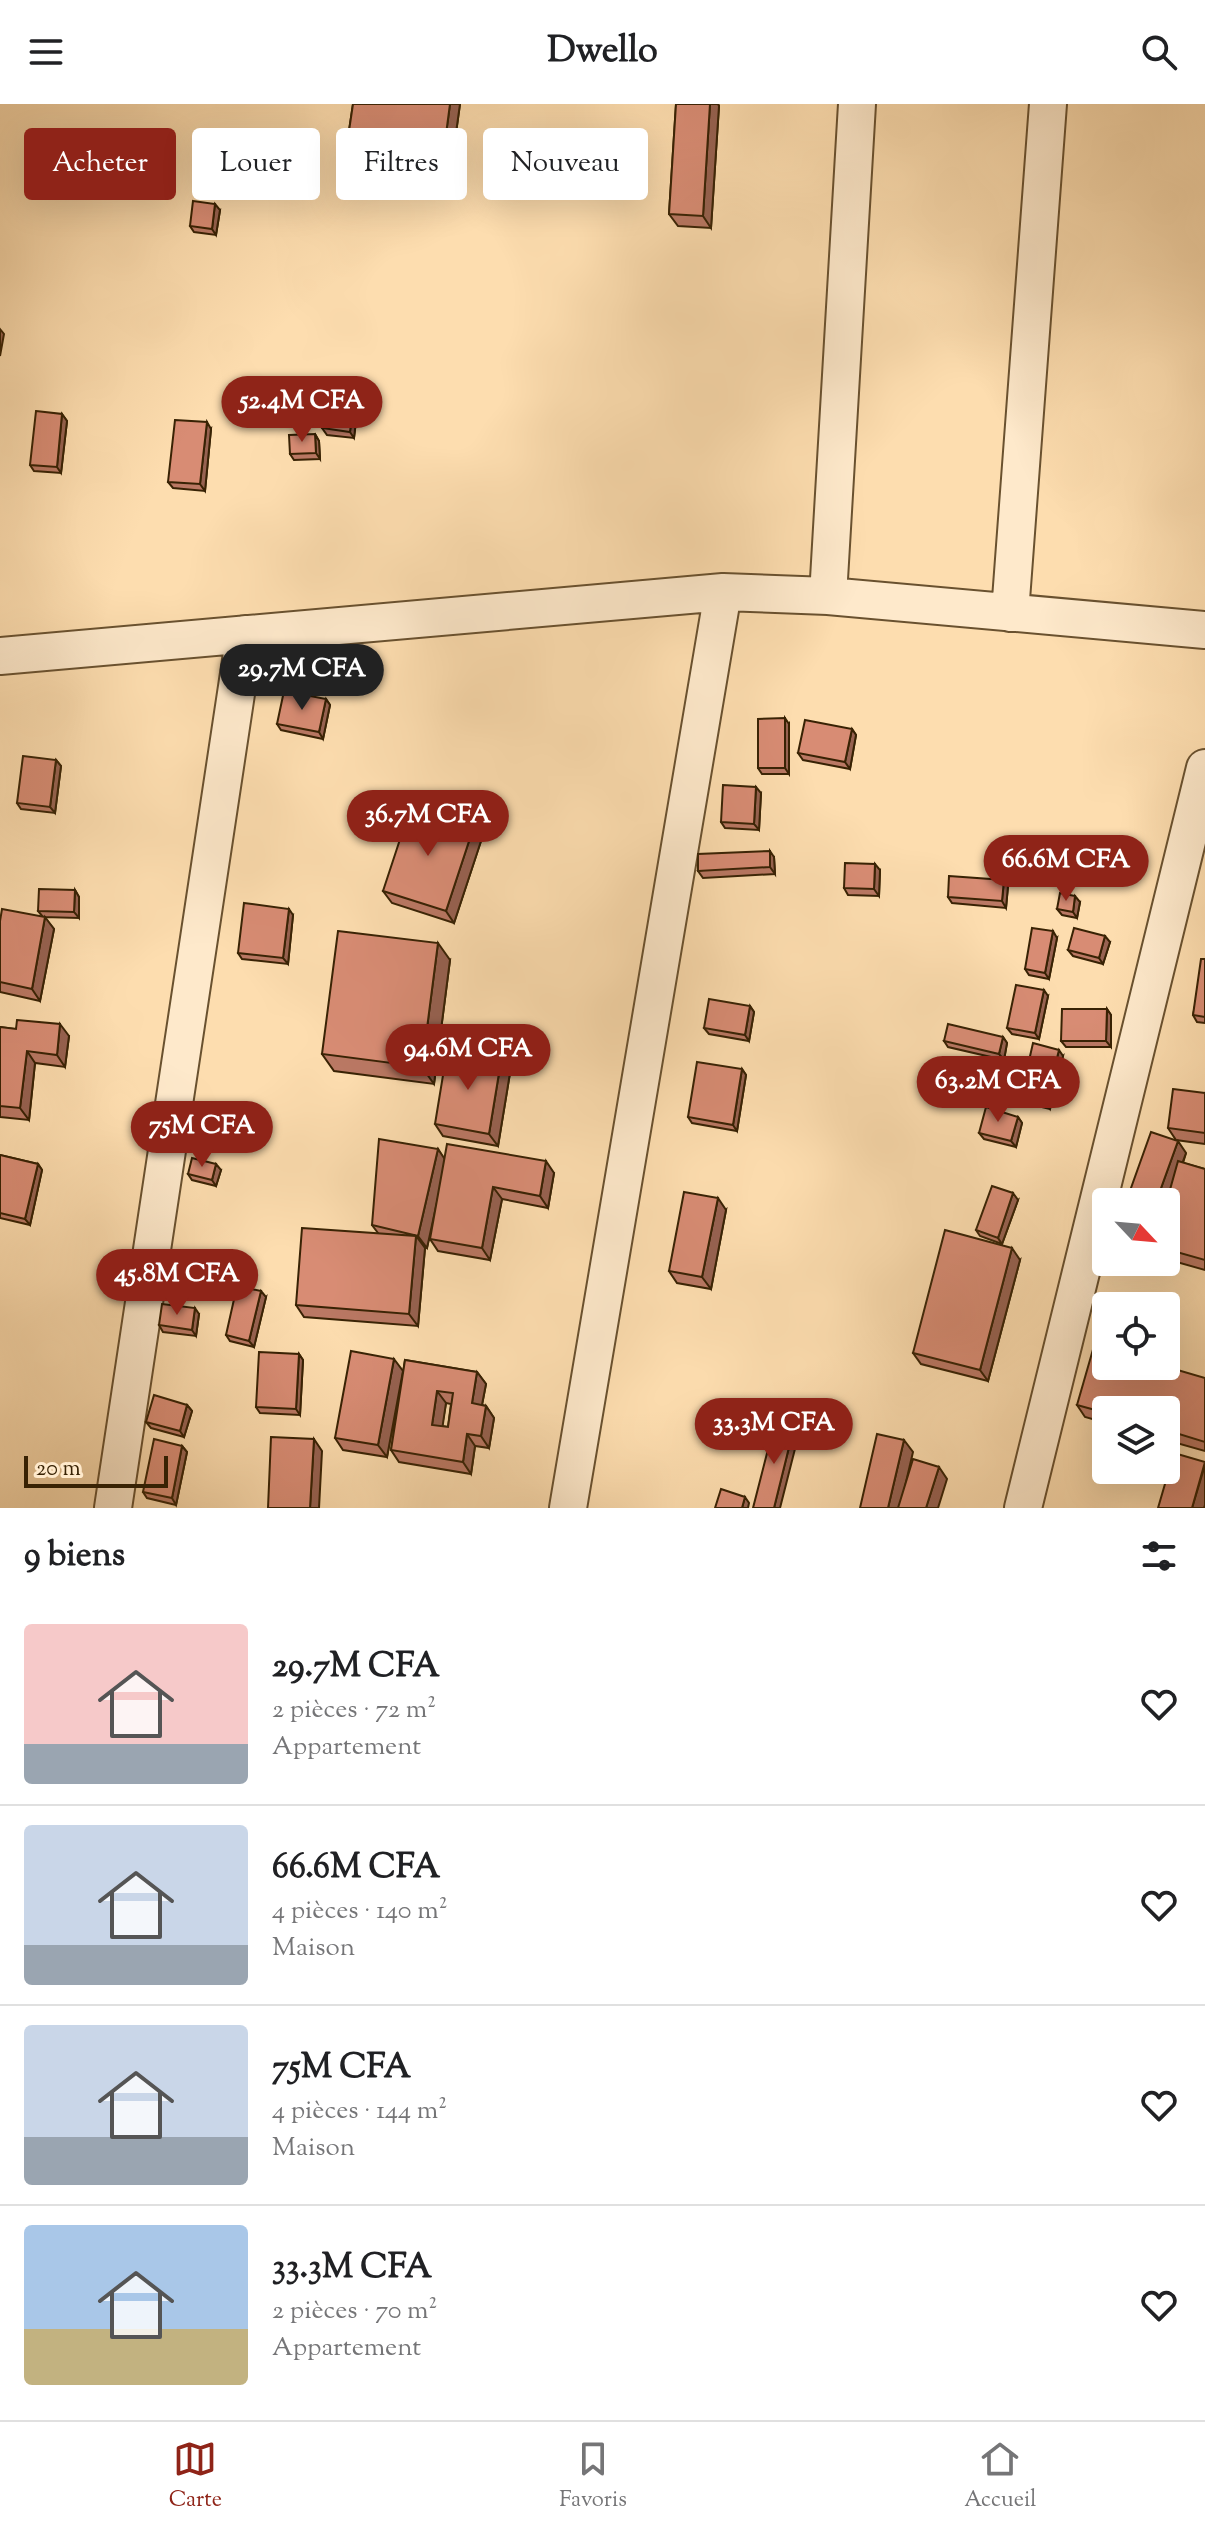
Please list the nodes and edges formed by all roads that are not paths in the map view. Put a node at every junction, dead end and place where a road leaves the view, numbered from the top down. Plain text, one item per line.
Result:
1 (857, 104) edge
2 (1048, 104) edge
3 (723, 592) junction
4 (828, 596) junction
5 (1010, 613) junction
6 (1205, 630) edge
7 (245, 634) junction
8 (0, 656) edge
9 (1205, 768) edge
10 (113, 1508) edge
11 (568, 1508) edge
12 (1023, 1508) edge

1 - 4 street
2 - 5 street
3 - 4 street
3 - 7 street
3 - 11 street
4 - 5 street
5 - 6 street
7 - 8 street
7 - 10 street
9 - 12 street

